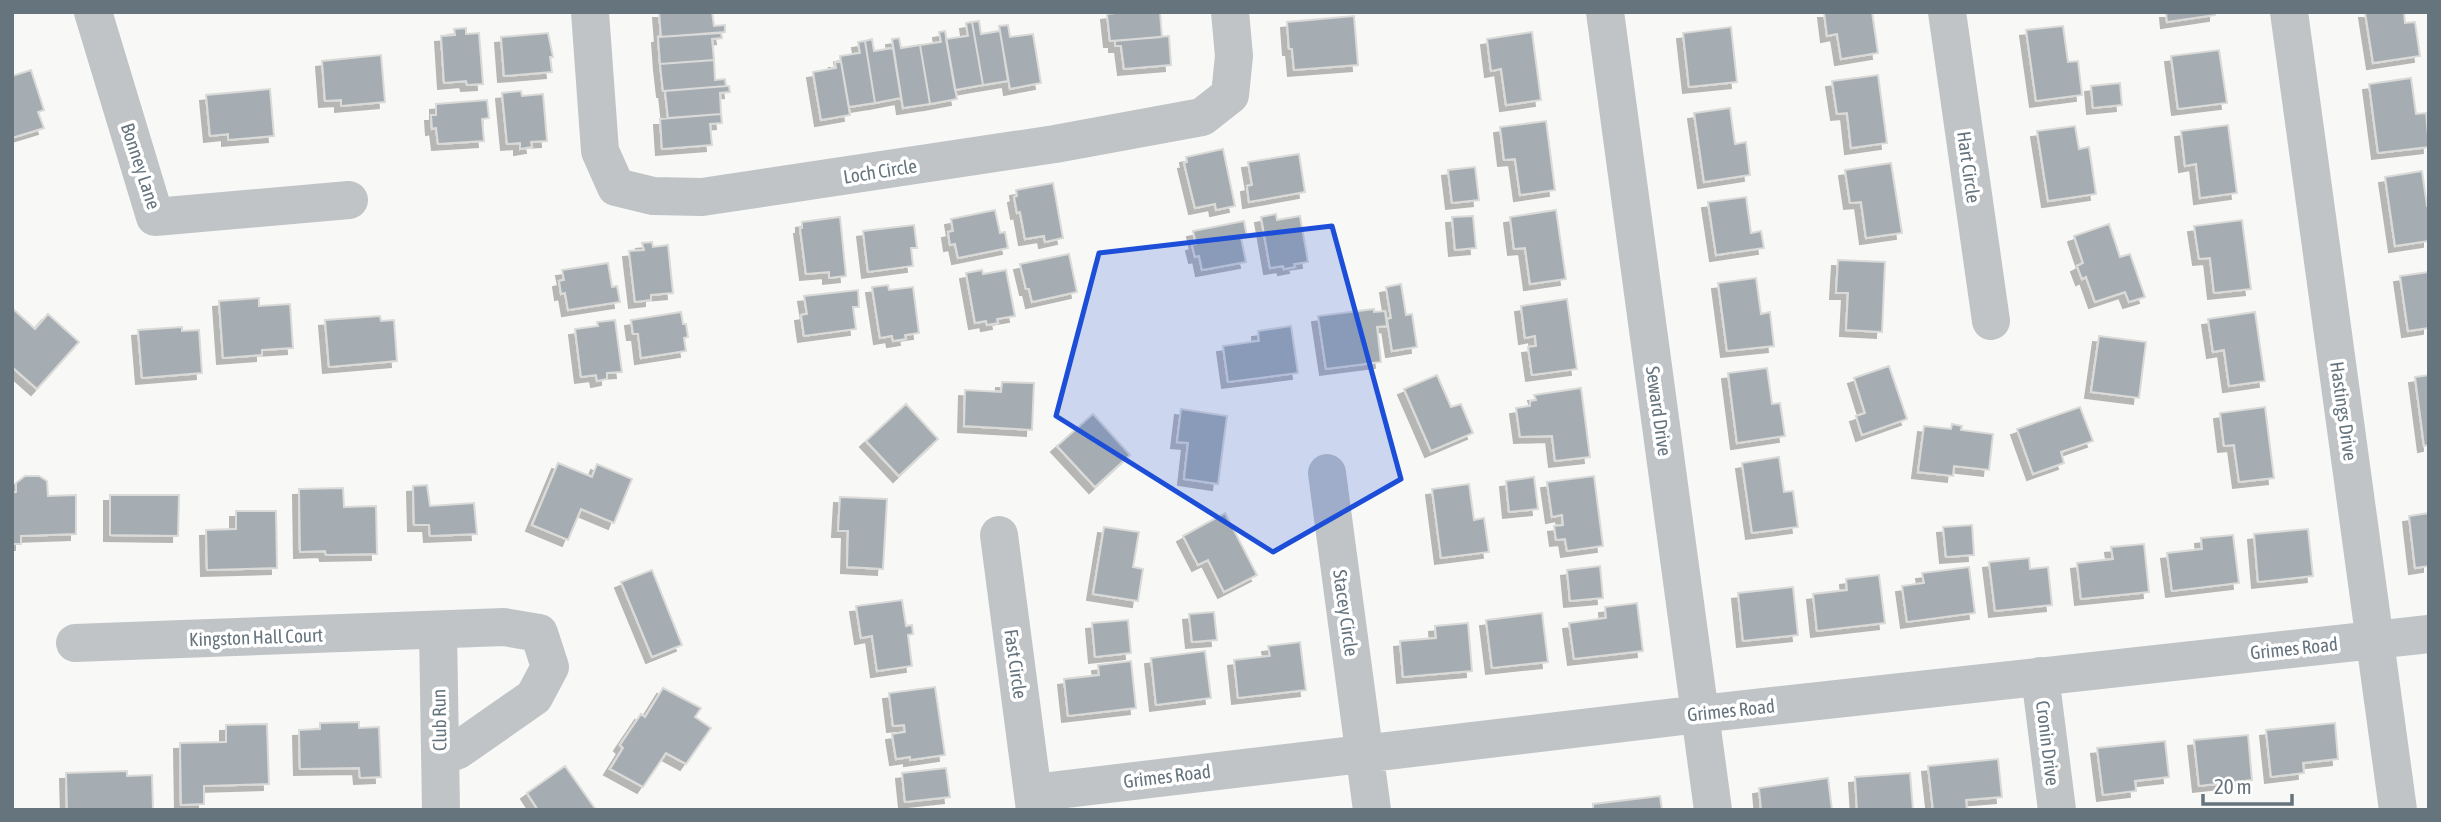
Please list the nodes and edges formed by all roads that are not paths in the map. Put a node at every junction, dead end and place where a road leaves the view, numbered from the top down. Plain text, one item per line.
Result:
1 (93, 12) edge
2 (590, 12) edge
3 (1230, 12) edge
4 (1605, 12) edge
5 (1947, 12) edge
6 (2289, 12) edge
7 (349, 200) dead end
8 (1991, 321) dead end
9 (1327, 473) dead end
10 (999, 535) dead end
11 (438, 630) junction
12 (2429, 634) edge
13 (2375, 640) junction
14 (75, 643) dead end
15 (2040, 676) junction
16 (1700, 714) junction
17 (1365, 753) junction
18 (440, 757) junction
19 (1034, 801) edge
20 (441, 810) edge
21 (1372, 810) edge
22 (1713, 810) edge
23 (2057, 810) edge
24 (2398, 810) edge

1 - 7 street, Bonney Lane
2 - 3 street, Loch Circle
4 - 16 street, Seward Drive
5 - 8 street, Hart Circle
6 - 13 street, Hastings Drive
9 - 17 street, Stacey Circle
10 - 19 street, Fast Circle
11 - 14 street, Kingston Hall Court
11 - 18 street, Club Run
11 - 18 street, Kingston Hall Court
12 - 13 street, Grimes Road
13 - 15 street, Grimes Road
13 - 24 street, Hastings Drive
15 - 16 street, Grimes Road
15 - 23 street, Cronin Drive
16 - 17 street, Grimes Road
16 - 22 street, Seward Drive
17 - 19 street, Grimes Road
17 - 21 street, Stacey Circle
18 - 20 street, Club Run

